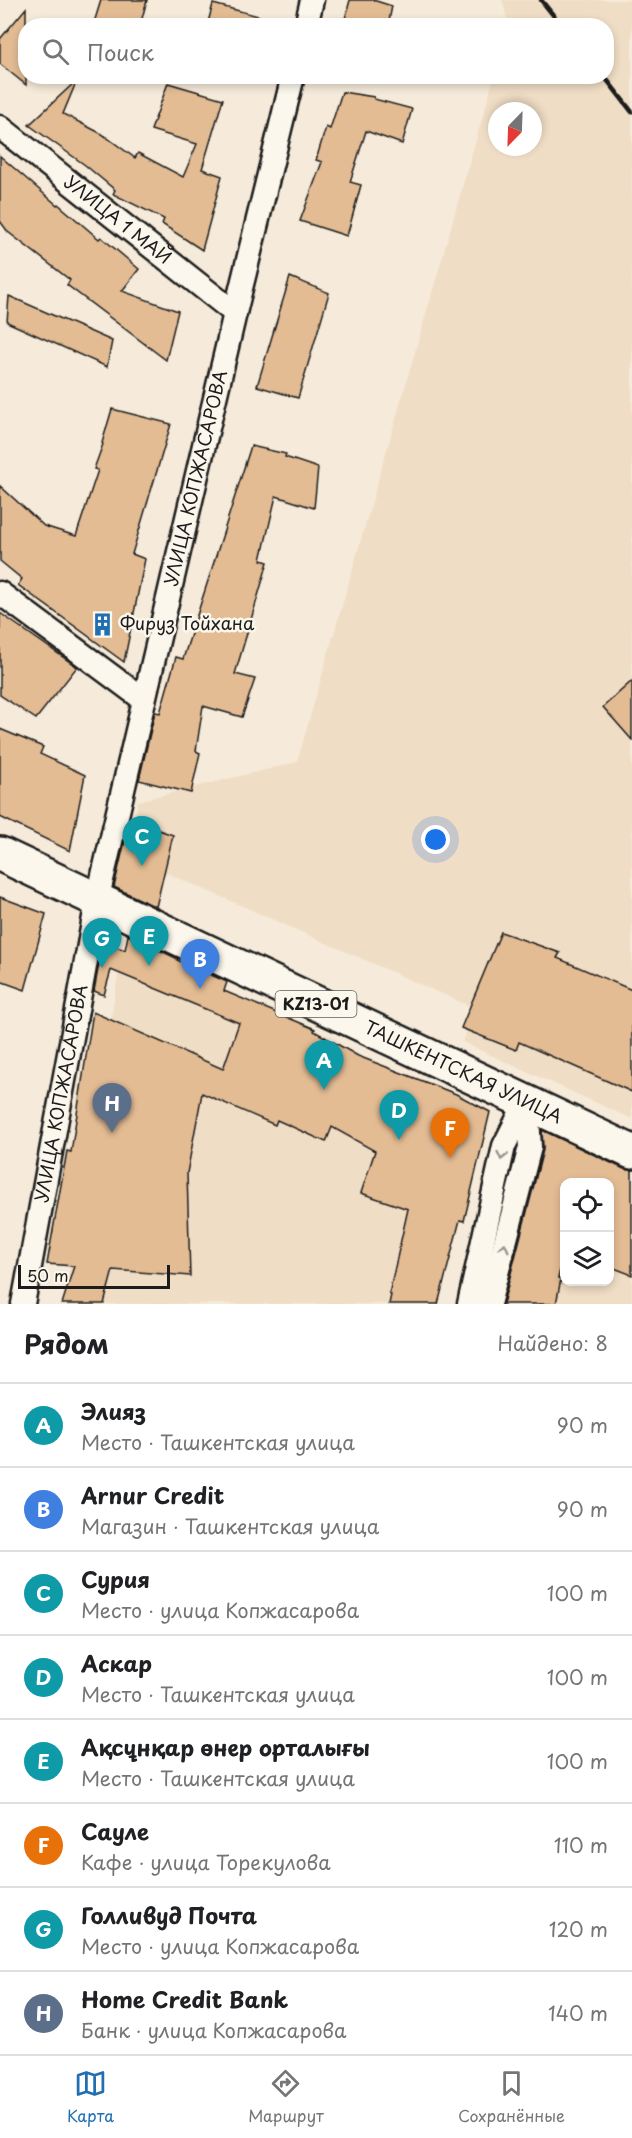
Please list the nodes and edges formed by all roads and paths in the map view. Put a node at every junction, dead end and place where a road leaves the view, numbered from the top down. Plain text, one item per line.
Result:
1 (312, 0) edge
2 (308, 18) edge
3 (291, 84) edge
4 (0, 127) edge
5 (235, 313) junction
6 (0, 593) edge
7 (144, 700) junction
8 (0, 854) edge
9 (97, 901) junction
10 (526, 1102) junction
11 (632, 1152) edge
12 (23, 1304) edge
13 (469, 1304) edge
14 (489, 1304) edge

1 - 2 street
3 - 5 street, УЛИЦА КОПЖАСАРОВА
4 - 5 street, УЛИЦА 1 МАЙ
5 - 7 street, УЛИЦА КОПЖАСАРОВА
6 - 7 street
7 - 9 street, УЛИЦА КОПЖАСАРОВА
8 - 9 main road, ТАШКЕНТСКАЯ УЛИЦА / KZ13-01
9 - 10 main road, ТАШКЕНТСКАЯ УЛИЦА / KZ13-01
9 - 12 street, УЛИЦА КОПЖАСАРОВА
10 - 11 main road, ТАШКЕНТСКАЯ УЛИЦА / KZ13-01
10 -> 13 street
14 -> 10 street

